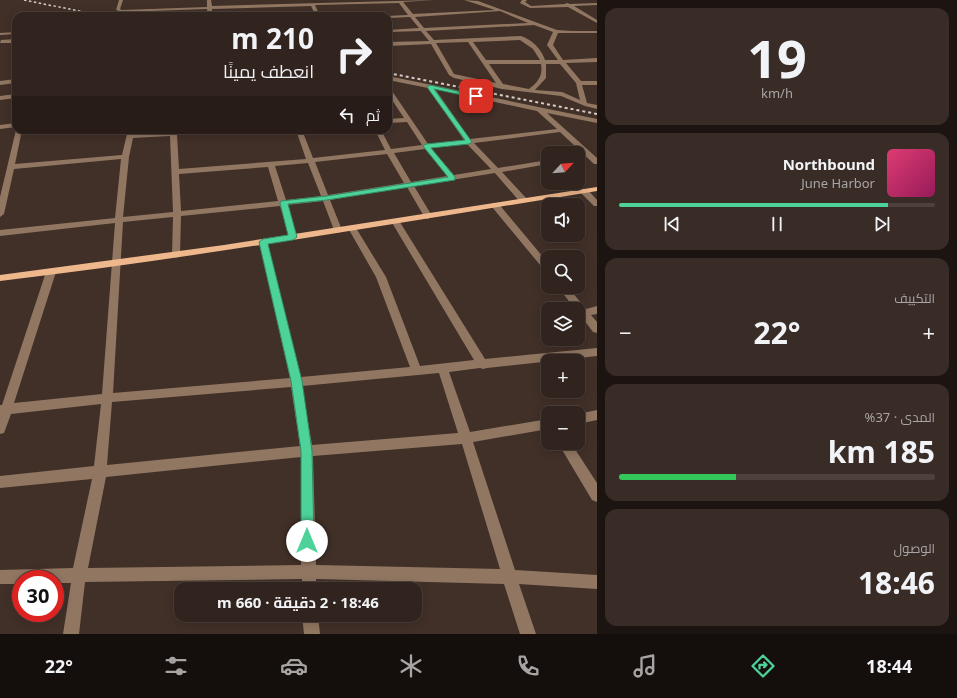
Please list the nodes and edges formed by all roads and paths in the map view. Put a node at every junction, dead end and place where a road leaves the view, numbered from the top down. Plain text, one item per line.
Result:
1 (121, 0) edge
2 (209, 0) edge
3 (433, 0) edge
4 (466, 0) edge
5 (474, 0) edge
6 (524, 0) edge
7 (561, 0) edge
8 (400, 1) edge
9 (302, 2) edge
10 (481, 3) junction
11 (597, 4) edge
12 (313, 5) junction
13 (569, 5) junction
14 (210, 8) junction
15 (502, 11) junction
16 (210, 12) edge
17 (316, 12) edge
18 (411, 16) junction
19 (392, 17) edge
20 (597, 22) edge
21 (535, 24) junction
22 (423, 30) junction
23 (392, 31) edge
24 (556, 31) junction
25 (597, 32) edge
26 (12, 33) edge
27 (2, 34) edge
28 (12, 41) edge
29 (470, 41) junction
30 (1, 43) edge
31 (434, 43) junction
32 (392, 44) edge
33 (597, 60) edge
34 (484, 62) junction
35 (543, 62) junction
36 (563, 62) junction
37 (392, 79) edge
38 (12, 82) edge
39 (0, 83) edge
40 (579, 83) junction
41 (597, 83) edge
42 (430, 87) junction
43 (502, 87) junction
44 (530, 92) junction
45 (392, 95) edge
46 (12, 96) edge
47 (0, 98) edge
48 (584, 103) junction
49 (597, 107) edge
50 (539, 109) junction
51 (408, 120) junction
52 (392, 121) edge
53 (597, 121) edge
54 (12, 126) edge
55 (0, 127) edge
56 (560, 130) junction
57 (19, 134) edge
58 (131, 134) edge
59 (173, 134) edge
60 (300, 134) edge
61 (380, 134) edge
62 (469, 142) junction
63 (426, 146) junction
64 (389, 151) junction
65 (590, 155) junction
66 (585, 156) edge
67 (125, 158) junction
68 (310, 161) junction
69 (597, 162) edge
70 (541, 163) edge
71 (271, 164) junction
72 (10, 167) junction
73 (497, 171) junction
74 (175, 172) junction
75 (453, 178) junction
76 (411, 185) junction
77 (597, 189) edge
78 (584, 191) junction
79 (327, 198) junction
80 (523, 200) junction
81 (284, 203) junction
82 (597, 204) edge
83 (495, 205) junction
84 (0, 214) edge
85 (177, 215) junction
86 (428, 216) junction
87 (119, 220) junction
88 (395, 222) junction
89 (352, 228) junction
90 (338, 230) junction
91 (0, 233) edge
92 (293, 237) junction
93 (263, 242) junction
94 (176, 255) junction
95 (541, 261) edge
96 (115, 264) junction
97 (51, 272) junction
98 (0, 278) edge
99 (569, 294) edge
100 (576, 302) edge
101 (597, 310) edge
102 (585, 312) edge
103 (585, 313) edge
104 (597, 329) edge
105 (597, 352) edge
106 (483, 365) junction
107 (443, 369) junction
108 (417, 371) junction
109 (296, 381) junction
110 (107, 398) junction
111 (3, 409) edge
112 (597, 416) edge
113 (585, 418) edge
114 (541, 425) edge
115 (0, 429) edge
116 (467, 438) junction
117 (569, 450) edge
118 (307, 451) junction
119 (100, 473) junction
120 (0, 482) edge
121 (597, 493) edge
122 (308, 571) junction
123 (79, 575) junction
124 (508, 575) junction
125 (0, 577) edge
126 (309, 582) edge
127 (597, 582) edge
128 (311, 622) edge
129 (71, 634) edge
130 (312, 634) edge
131 (528, 634) edge

1 - 14 street
2 - 14 street
3 - 8 street
4 - 10 street
5 - 10 street
6 - 13 street
7 - 13 street
8 - 12 street
8 - 18 street
9 - 12 street
9 - 14 street
10 - 15 street
11 - 13 street
12 - 17 street
13 - 20 street
14 - 16 street
15 - 18 street
15 - 21 street
18 - 19 street
18 - 22 street
21 - 22 street
21 - 24 street
22 - 23 street
22 - 31 street
24 - 25 street
24 - 36 street
26 - 27 street
27 - 30 street
28 - 30 street
29 - 31 street
29 - 34 street
29 - 35 street
31 - 32 street
31 - 43 street
33 - 36 street
34 - 35 street
34 - 43 street
35 - 36 street
35 - 44 street
36 - 40 street
37 - 42 street
38 - 39 street
40 - 41 street
40 - 48 street
42 - 50 street
42 - 62 street
43 - 44 street
44 - 48 street
45 - 51 street
46 - 47 street
48 - 49 street
50 - 53 street
50 - 56 street
51 - 52 street
51 - 63 street
54 - 55 street
56 - 62 street
56 - 65 street
57 - 72 street
58 - 67 street
59 - 74 street
60 - 68 street
61 - 64 street
62 - 63 street
62 - 73 street
63 - 64 street
63 - 75 street
64 - 68 street
64 - 76 street
65 - 66 street
65 - 69 street
67 - 72 street
67 - 87 street
68 - 71 street
68 - 79 street
70 - 73 street
71 - 74 street
71 - 81 street
72 - 84 street
73 - 75 street
73 - 80 street
74 - 85 street
75 - 76 street
76 - 79 street
76 - 86 street
77 - 78 main road
78 - 80 main road
78 - 82 street
79 - 81 street
79 - 90 street
80 - 83 main road
81 - 85 street
81 - 92 street
83 - 86 main road
83 - 95 street
85 - 87 street
85 - 94 street
86 - 88 main road
87 - 91 street
87 - 96 street
88 - 89 main road
88 - 106 street
89 - 90 main road
89 - 108 street
90 - 92 main road
92 - 93 main road
93 - 94 main road
93 - 109 street
94 - 96 main road
96 - 97 main road
96 - 110 street
97 - 98 main road
97 - 111 street
99 - 100 street
101 - 102 street
103 - 104 street
105 - 106 street
106 - 107 street
107 - 108 street
107 - 116 street
108 - 109 street
109 - 110 street
109 - 118 street
110 - 111 street
110 - 119 street
111 - 115 street
112 - 113 street
114 - 116 street
116 - 118 street
116 - 124 street
117 - 121 street
118 - 119 street
118 - 122 street
119 - 120 street
119 - 123 street
122 - 123 street
122 - 124 street
122 - 126 street
123 - 125 street
123 - 129 street
124 - 127 street
124 - 131 street
128 - 130 street

